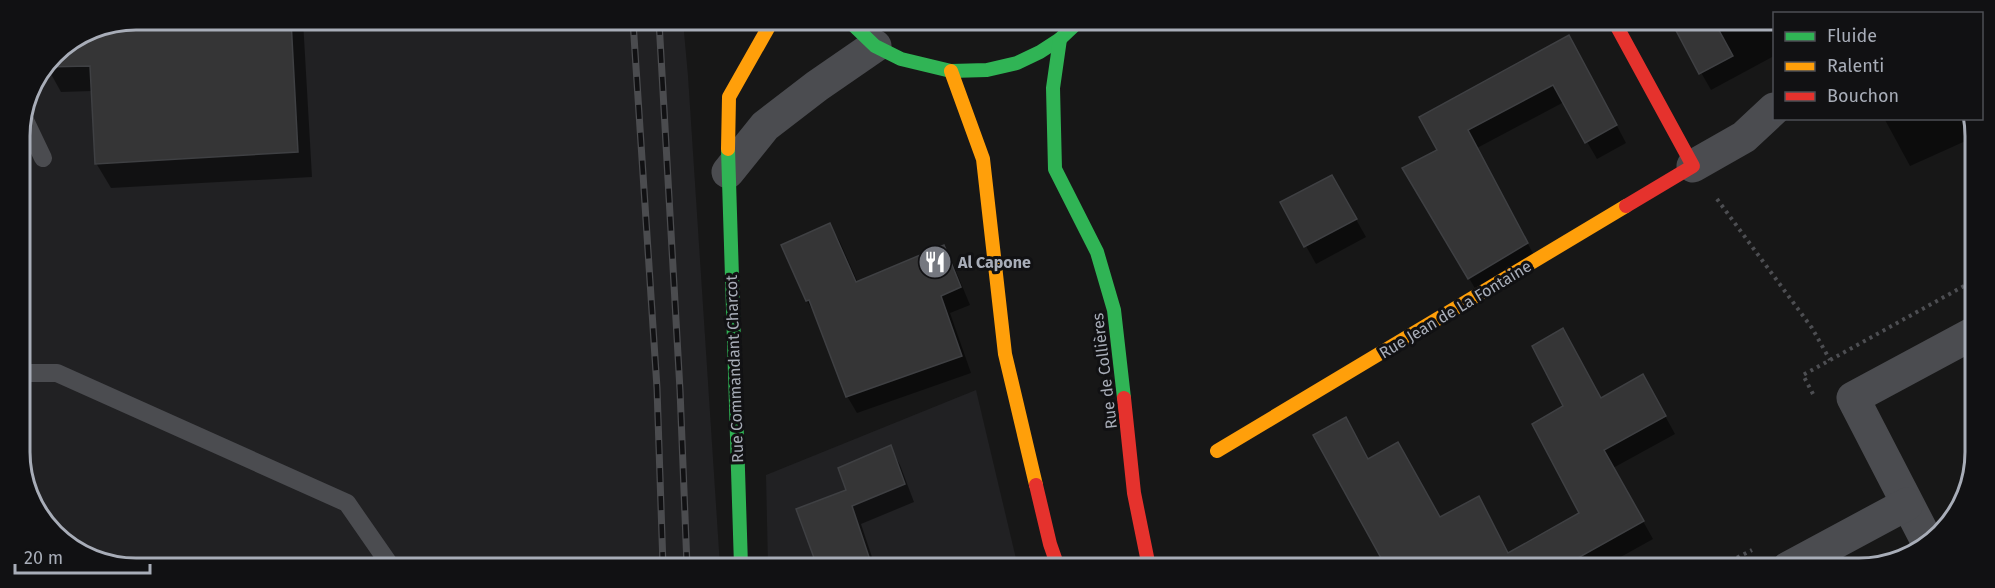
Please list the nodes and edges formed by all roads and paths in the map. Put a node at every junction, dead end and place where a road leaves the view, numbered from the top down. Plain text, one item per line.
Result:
1 (767, 30) edge
2 (858, 30) edge
3 (1070, 30) edge
4 (1619, 30) edge
5 (1060, 39) junction
6 (875, 46) junction
7 (951, 71) junction
8 (1773, 110) edge
9 (30, 131) edge
10 (43, 158) dead end
11 (1693, 166) junction
12 (728, 172) junction
13 (1965, 338) edge
14 (1830, 360) dead end
15 (30, 373) edge
16 (1216, 451) dead end
17 (1907, 504) junction
18 (1924, 536) edge
19 (385, 558) edge
20 (741, 558) edge
21 (1055, 558) edge
22 (1147, 558) edge
23 (1807, 558) edge

1 - 12 main road, Rue Commandant Charcot
2 - 6 main road
3 - 5 main road
4 - 11 main road
5 - 7 main road
5 - 22 main road, Rue de Collières
6 - 7 main road
6 - 12 street
7 - 21 main road
8 - 11 street, Rue Jean de La Fontaine
9 - 10 lane
11 - 14 path
11 - 16 main road, Rue Jean de La Fontaine
12 - 20 main road, Rue Commandant Charcot
13 - 17 street
15 - 19 lane
17 - 18 street
17 - 23 street

